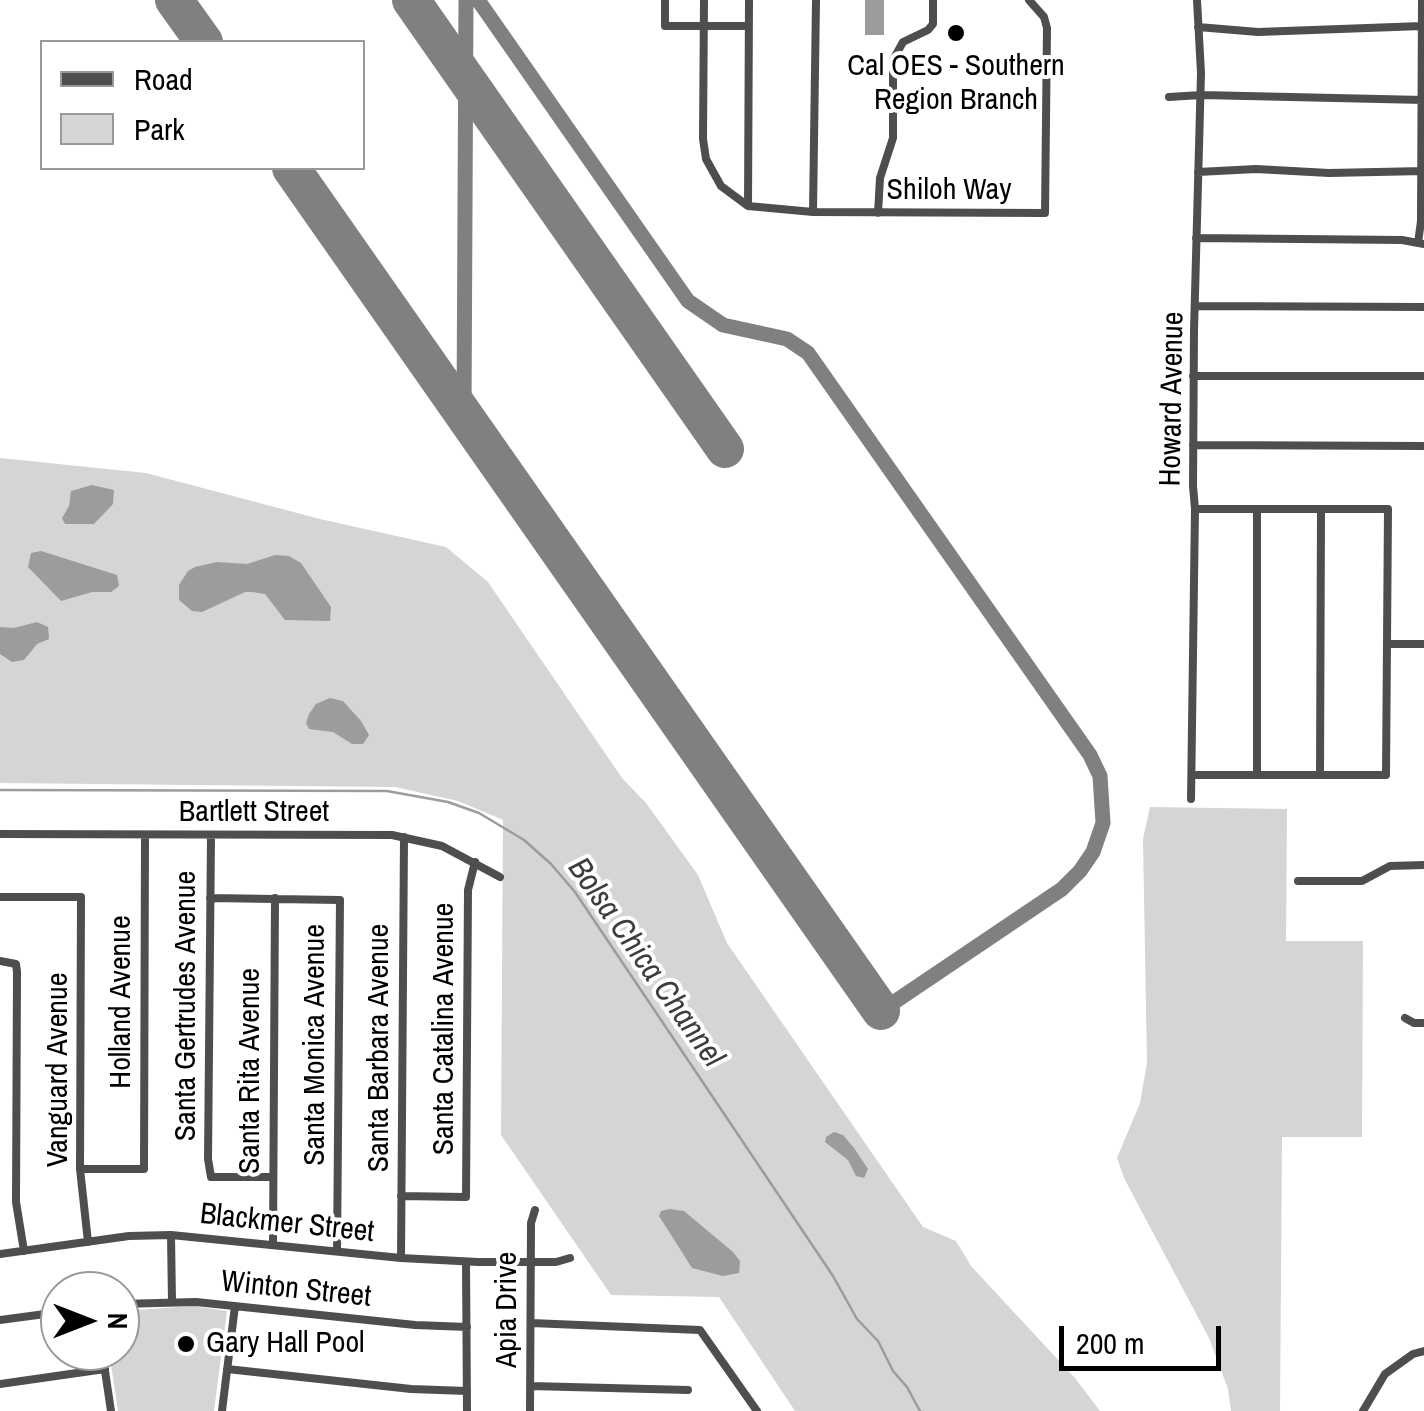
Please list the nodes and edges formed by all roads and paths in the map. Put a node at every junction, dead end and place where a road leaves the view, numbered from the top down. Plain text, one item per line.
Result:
1 (666, 0) edge
2 (704, 0) edge
3 (749, 0) edge
4 (816, 0) edge
5 (933, 0) edge
6 (1030, 0) edge
7 (1197, 0) edge
8 (1422, 0) edge
9 (703, 26) junction
10 (749, 26) junction
11 (1422, 26) edge
12 (1198, 27) junction
13 (1201, 95) junction
14 (1168, 97) dead end
15 (1422, 100) edge
16 (1422, 171) edge
17 (1198, 172) junction
18 (748, 206) junction
19 (813, 212) junction
20 (878, 213) junction
21 (1196, 238) junction
22 (1421, 244) edge
23 (1197, 306) junction
24 (1424, 307) edge
25 (1194, 376) junction
26 (1424, 376) edge
27 (1193, 445) junction
28 (1424, 446) edge
29 (1196, 510) junction
30 (1257, 511) junction
31 (1321, 511) junction
32 (1387, 644) junction
33 (1424, 644) edge
34 (1192, 775) junction
35 (1257, 775) junction
36 (1320, 775) junction
37 (1192, 799) dead end
38 (0, 834) edge
39 (145, 835) junction
40 (210, 836) junction
41 (404, 837) junction
42 (476, 862) junction
43 (1424, 865) edge
44 (500, 877) dead end
45 (1298, 882) dead end
46 (0, 897) edge
47 (210, 898) junction
48 (275, 898) junction
49 (5, 960) edge
50 (1405, 1018) dead end
51 (1424, 1023) edge
52 (80, 1169) junction
53 (273, 1177) junction
54 (401, 1196) junction
55 (535, 1210) dead end
56 (171, 1235) junction
57 (88, 1242) junction
58 (273, 1243) junction
59 (24, 1250) junction
60 (338, 1251) junction
61 (0, 1254) edge
62 (401, 1258) junction
63 (570, 1258) dead end
64 (530, 1261) junction
65 (466, 1262) junction
66 (172, 1302) junction
67 (140, 1303) edge
68 (235, 1306) junction
69 (40, 1315) edge
70 (0, 1320) edge
71 (531, 1323) junction
72 (467, 1327) junction
73 (1424, 1351) edge
74 (227, 1369) junction
75 (91, 1371) edge
76 (105, 1371) edge
77 (0, 1384) edge
78 (530, 1386) junction
79 (688, 1390) dead end
80 (467, 1391) junction
81 (111, 1411) edge
82 (222, 1411) edge
83 (467, 1411) edge
84 (530, 1411) edge
85 (758, 1411) edge
86 (1363, 1411) edge

1 - 9 street
2 - 9 street
3 - 10 street
4 - 19 street
5 - 20 street
6 - 20 street, Shiloh Way
7 - 12 street, Howard Avenue
8 - 11 street
9 - 10 street
9 - 18 street
10 - 18 street
11 - 12 street
11 - 15 street
12 - 13 street, Howard Avenue
13 - 14 street
13 - 15 street
13 - 17 street, Howard Avenue
15 - 16 street
16 - 17 street
16 - 22 street
17 - 21 street, Howard Avenue
18 - 19 street, Shiloh Way
19 - 20 street, Shiloh Way
21 - 22 street
21 - 23 street, Howard Avenue
23 - 24 street
23 - 25 street, Howard Avenue
25 - 26 street
25 - 27 street, Howard Avenue
27 - 28 street
27 - 29 street, Howard Avenue
29 - 30 street
29 - 34 street, Howard Avenue
30 - 31 street
30 - 35 street
31 - 32 street
31 - 36 street
32 - 33 street
32 - 36 street
34 - 35 street
34 - 37 street, Howard Avenue
35 - 36 street
38 - 39 street, Bartlett Street
39 - 40 street, Bartlett Street
39 - 52 street, Holland Avenue
40 - 41 street, Bartlett Street
40 - 47 street, Santa Gertrudes Avenue
41 - 42 street, Bartlett Street
41 - 54 street, Santa Barbara Avenue
42 - 44 street, Bartlett Street
42 - 54 street, Santa Catalina Avenue
43 - 45 street
46 - 52 street, Vanguard Avenue
47 - 48 street
47 - 53 street, Santa Gertrudes Avenue
48 - 53 street, Santa Rita Avenue
48 - 60 street, Santa Monica Avenue
49 - 59 street
50 - 51 street
52 - 57 street, Vanguard Avenue
53 - 58 street, Santa Rita Avenue
54 - 62 street, Santa Barbara Avenue
55 - 64 street, Apia Drive
56 - 57 street, Blackmer Street
56 - 58 street, Blackmer Street
56 - 66 street
57 - 59 street, Blackmer Street
58 - 60 street, Blackmer Street
59 - 61 street, Blackmer Street
60 - 62 street, Blackmer Street
62 - 65 street, Blackmer Street
63 - 64 street, Blackmer Street
64 - 65 street, Blackmer Street
64 - 71 street, Apia Drive
65 - 72 street
66 - 67 street, Winton Street
66 - 68 street, Winton Street
68 - 72 street, Winton Street
68 - 74 street
69 - 70 street
71 - 78 street, Apia Drive
71 - 85 street
72 - 80 street
73 - 86 street
74 - 80 street
74 - 82 street
75 - 77 street
76 - 81 street
78 - 79 street
78 - 84 street, Apia Drive
80 - 83 street

